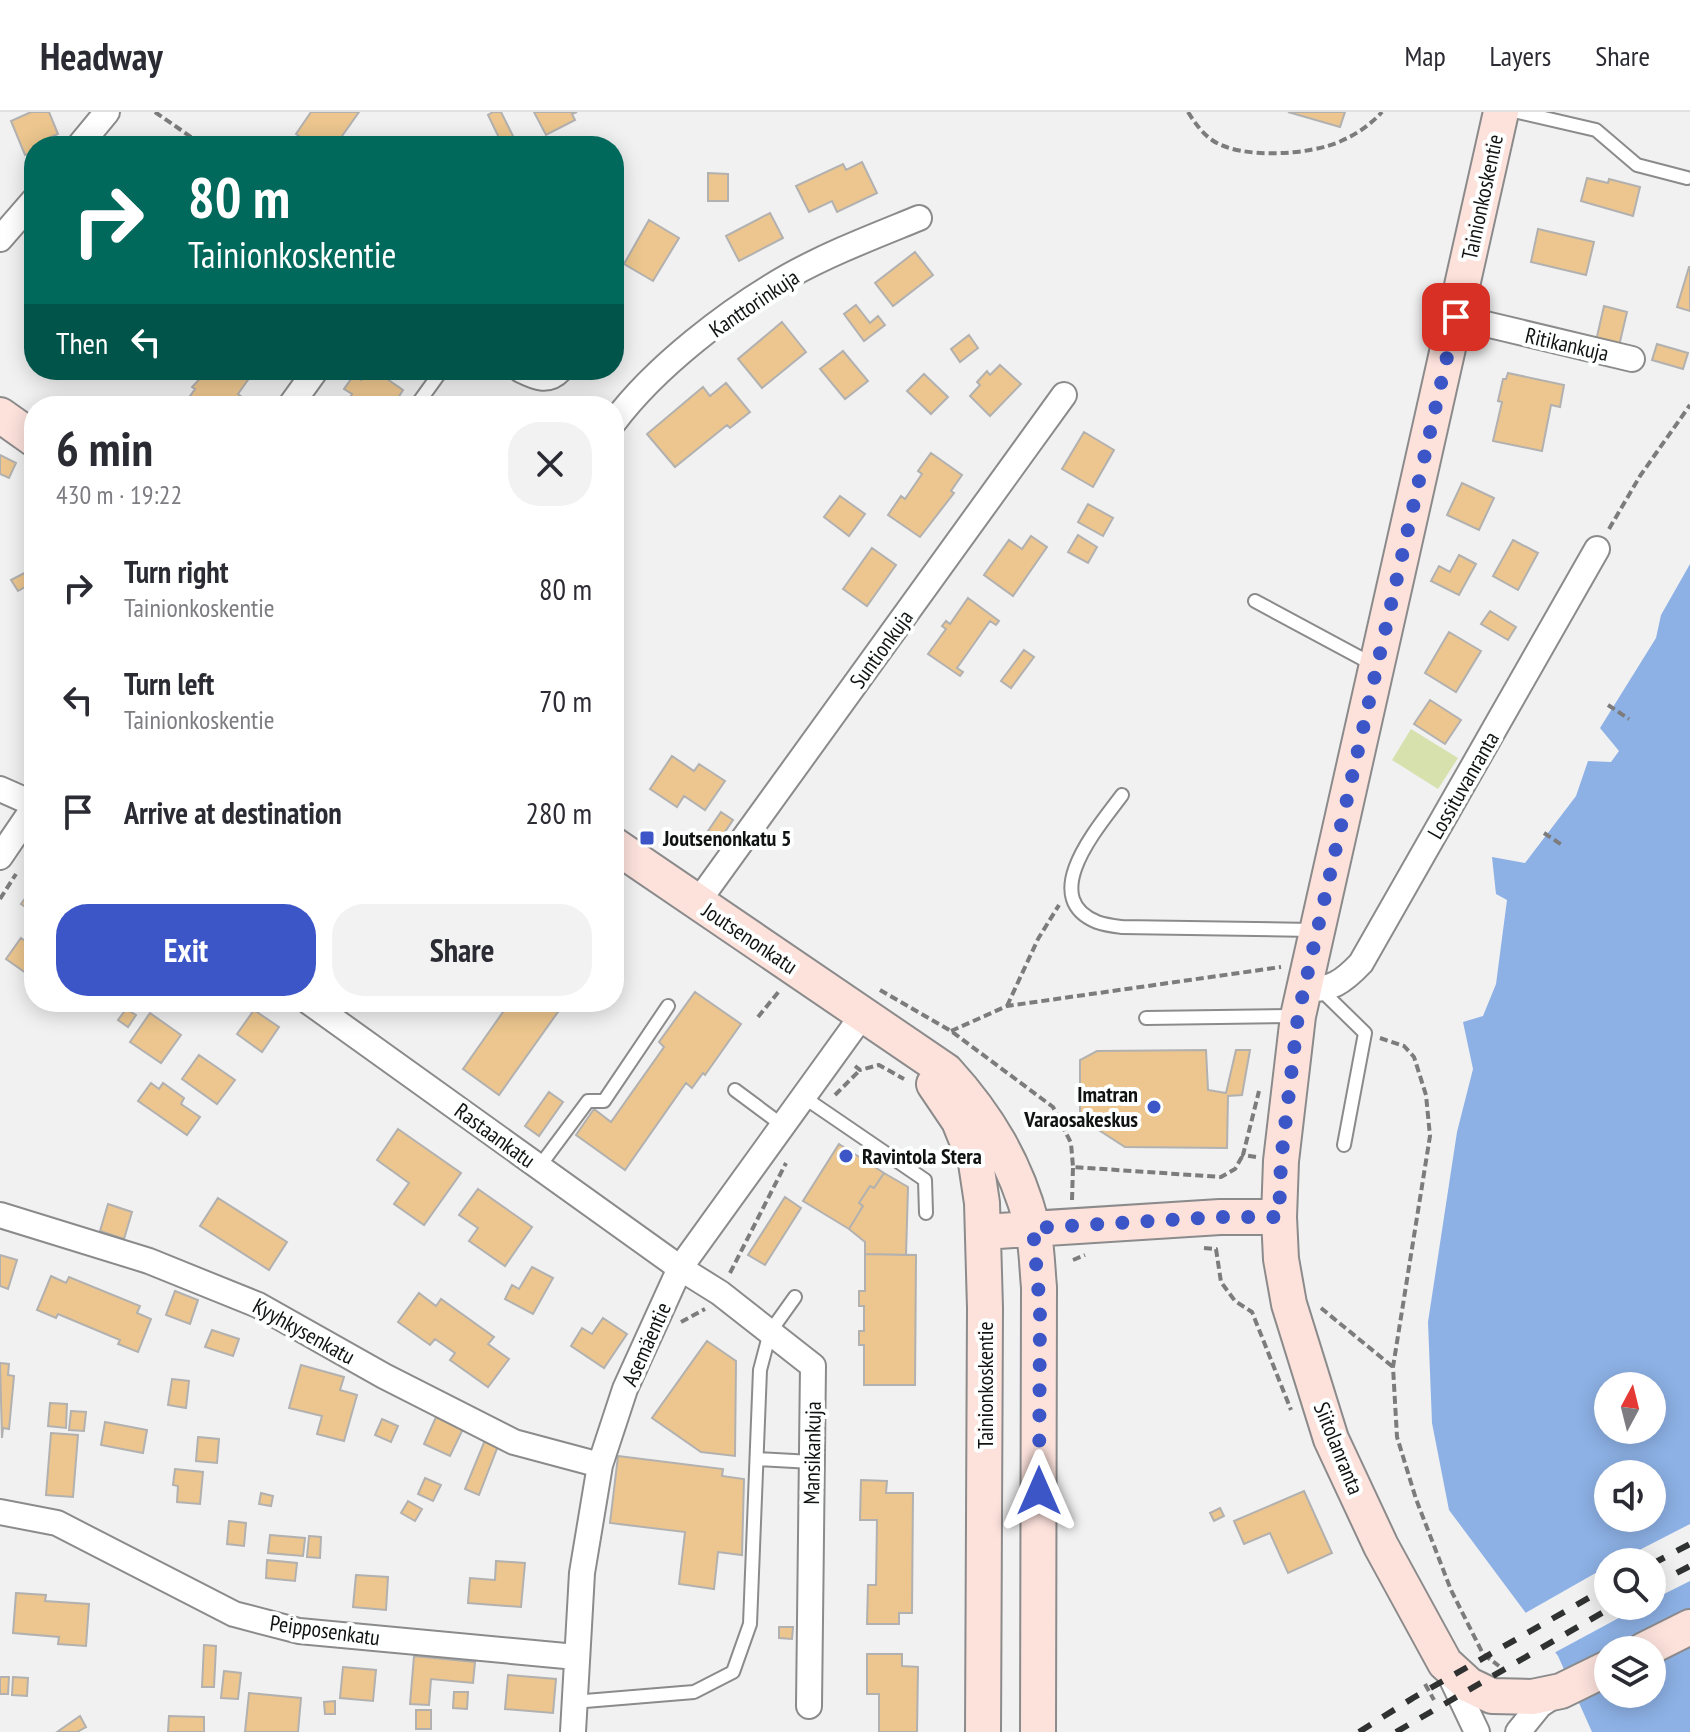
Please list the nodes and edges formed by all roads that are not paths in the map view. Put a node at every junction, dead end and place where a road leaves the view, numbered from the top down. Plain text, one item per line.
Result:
1 (107, 112) edge
2 (1501, 112) edge
3 (1518, 112) edge
4 (87, 136) edge
5 (1687, 178) dead end
6 (24, 211) edge
7 (919, 218) dead end
8 (0, 239) edge
9 (1456, 317) junction
10 (1632, 359) dead end
11 (1064, 395) dead end
12 (624, 409) edge
13 (0, 415) edge
14 (24, 432) edge
15 (1597, 549) road end
16 (1255, 601) dead end
17 (1377, 666) junction
18 (0, 789) edge
19 (1122, 795) dead end
20 (24, 800) edge
21 (24, 820) edge
22 (624, 852) edge
23 (0, 857) edge
24 (697, 903) junction
25 (1317, 930) junction
26 (1303, 990) junction
27 (668, 1006) dead end
28 (323, 1012) edge
29 (1146, 1018) dead end
30 (876, 1021) junction
31 (735, 1090) dead end
32 (812, 1103) junction
33 (782, 1125) junction
34 (1344, 1145) dead end
35 (539, 1167) junction
36 (926, 1213) dead end
37 (0, 1215) edge
38 (1279, 1217) junction
39 (1033, 1228) junction
40 (983, 1232) junction
41 (680, 1268) junction
42 (795, 1297) dead end
43 (770, 1332) junction
44 (757, 1459) junction
45 (812, 1462) junction
46 (600, 1465) junction
47 (0, 1512) edge
48 (1690, 1627) edge
49 (1666, 1639) edge
50 (576, 1657) junction
51 (1434, 1672) junction
52 (1594, 1675) edge
53 (1561, 1691) junction
54 (573, 1702) junction
55 (809, 1706) dead end
56 (573, 1732) edge
57 (983, 1732) edge
58 (1038, 1732) edge
59 (1477, 1732) edge
60 (1518, 1732) edge

1 - 4 street
2 - 9 street, Tainionkoskentie
3 - 5 lane
6 - 8 street
7 - 12 street, Kanttorinkuja
9 - 10 street, Ritikankuja
9 - 17 street, Tainionkoskentie
11 - 24 street, Suntionkuja
13 - 14 street
15 - 26 street, Lossituvanranta
16 - 17 lane
17 - 25 street, Tainionkoskentie
18 - 20 street
19 - 25 lane
21 - 23 street
22 - 24 street, Joutsenonkatu
24 - 30 street, Joutsenonkatu
25 - 26 street, Tainionkoskentie
26 - 29 lane
26 - 34 lane
26 - 38 street, Tainionkoskentie
27 - 35 lane
28 - 35 street, Rastaankatu
30 - 32 street, Asemäentie
30 - 39 street, Joutsenonkatu
30 - 40 street, Joutsenonkatu
31 - 33 lane
32 - 33 street, Asemäentie
32 - 36 lane
33 - 41 street, Asemäentie
35 - 41 street, Rastaankatu
37 - 46 street, Kyyhkysenkatu
38 - 39 street
38 - 51 street, Siitolanranta
39 - 40 street
39 - 58 street
40 - 57 street, Tainionkoskentie
41 - 43 street, Mansikankuja
41 - 46 street, Asemäentie
42 - 43 lane
43 - 44 lane
43 - 45 street, Mansikankuja
44 - 45 lane
44 - 54 lane
45 - 55 street, Mansikankuja
46 - 50 street, Asemäentie
47 - 50 street, Peipposenkatu
48 - 49 street
50 - 54 street, Asemäentie
51 - 53 street
51 - 59 street
52 - 53 street
53 - 60 street
54 - 56 street, Asemäentie

